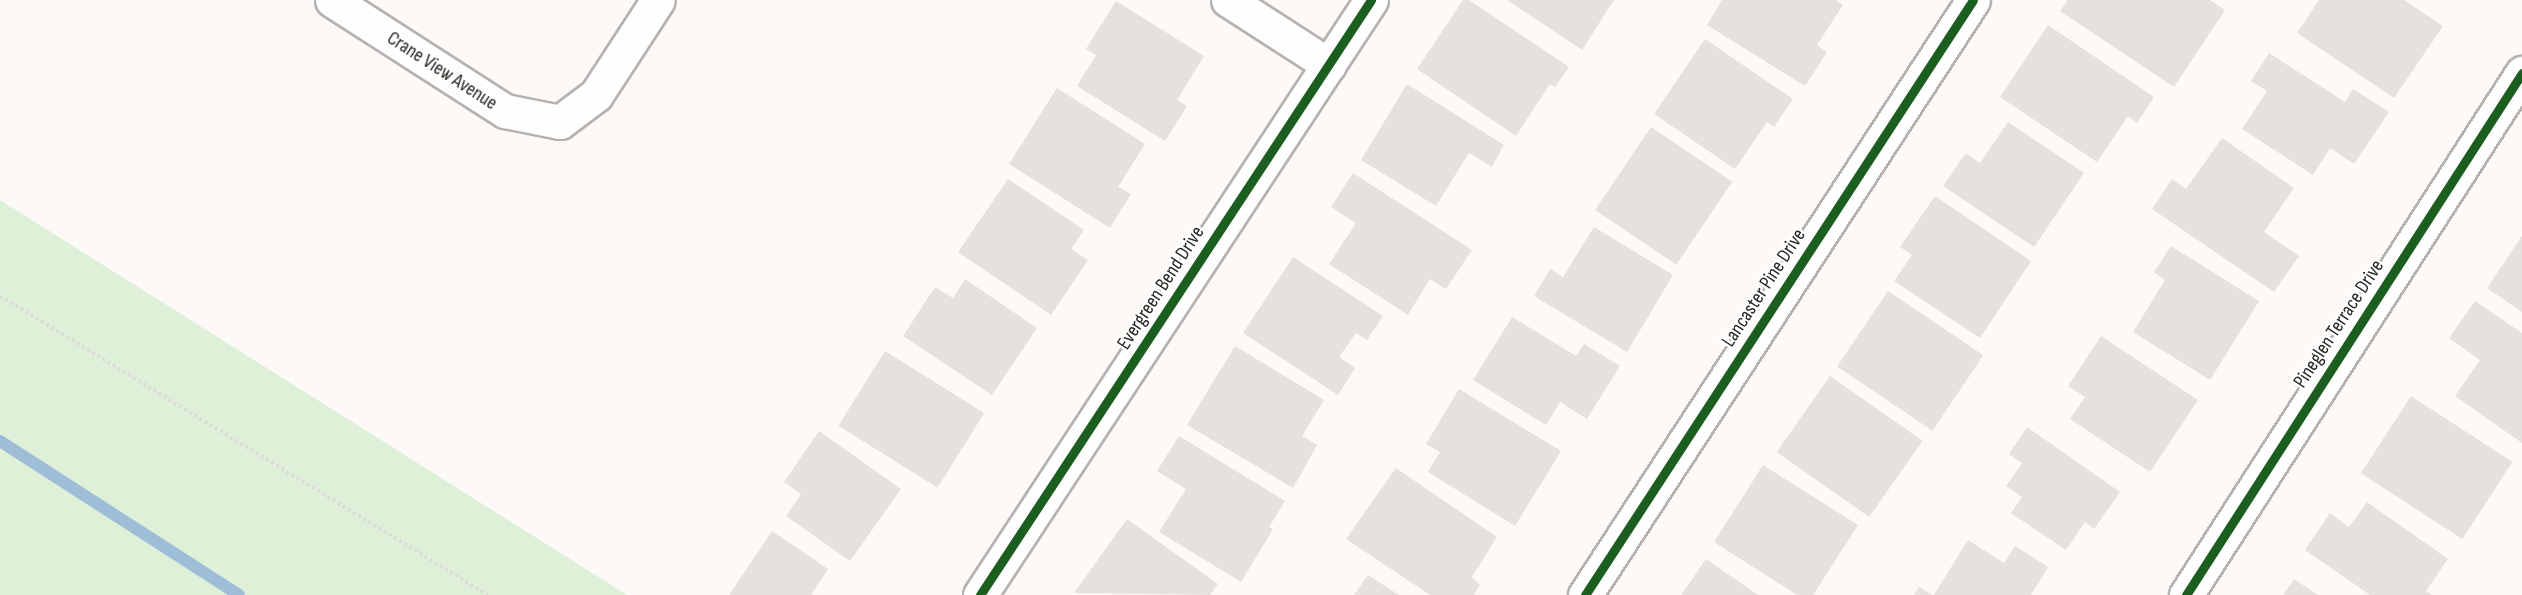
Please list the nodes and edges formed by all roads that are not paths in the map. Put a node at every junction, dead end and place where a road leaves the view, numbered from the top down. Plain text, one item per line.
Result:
1 (332, 0) edge
2 (658, 0) edge
3 (1228, 0) edge
4 (1371, 0) edge
5 (1973, 0) edge
6 (1329, 65) junction
7 (2522, 74) edge
8 (980, 595) edge
9 (1585, 595) edge
10 (2186, 595) edge

1 - 2 street, Crane View Avenue
3 - 6 street
4 - 6 street, Evergreen Bend Drive
5 - 9 street, Lancaster Pine Drive
6 - 8 street, Evergreen Bend Drive
7 - 10 street, Pineglen Terrace Drive

